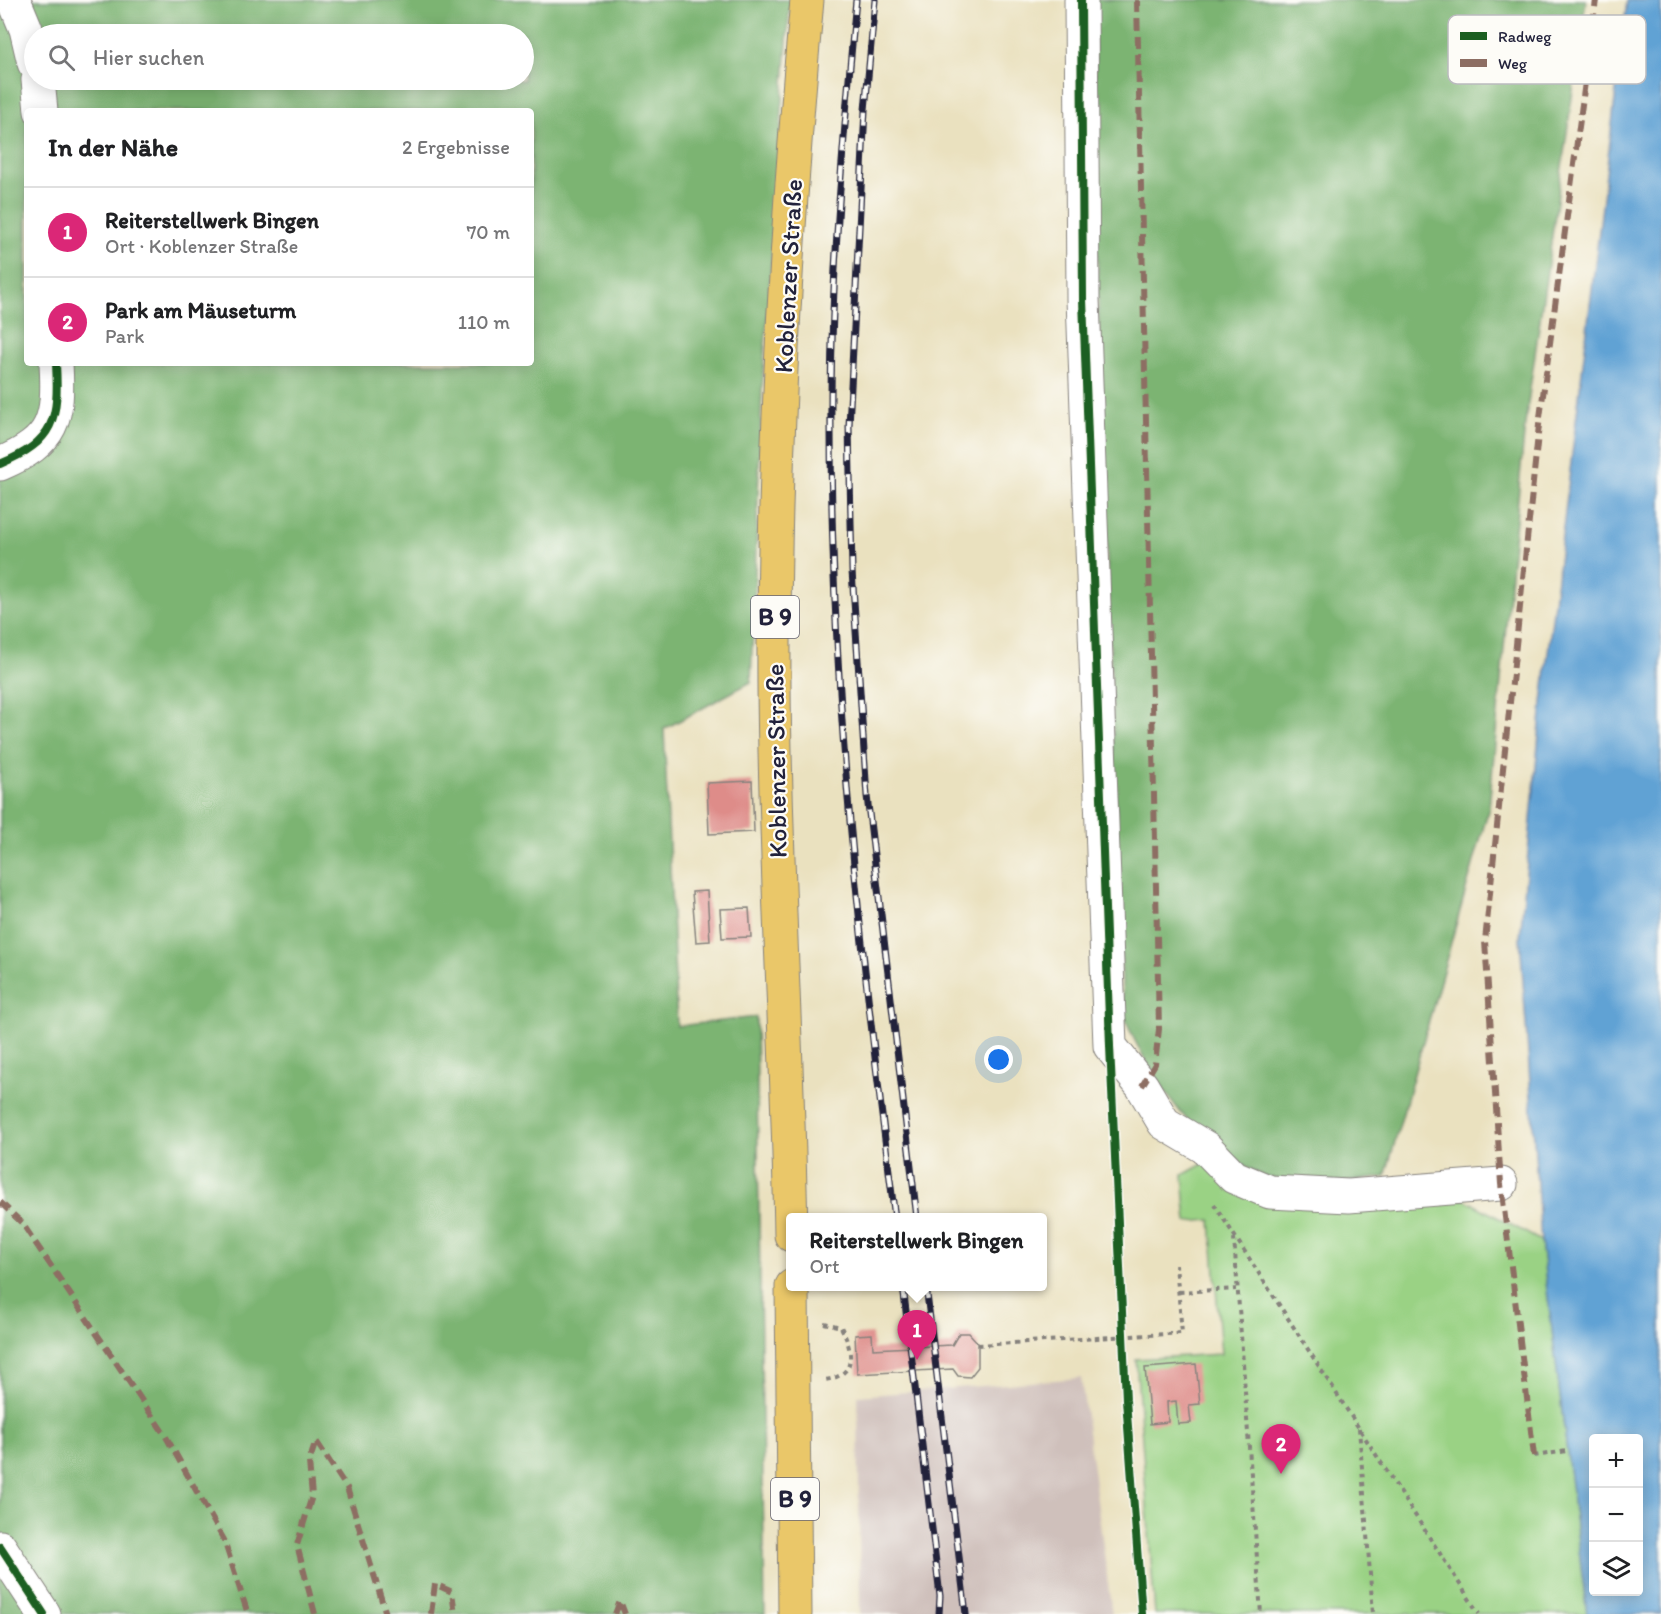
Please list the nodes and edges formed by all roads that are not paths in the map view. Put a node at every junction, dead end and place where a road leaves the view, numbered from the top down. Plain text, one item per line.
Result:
1 (14, 0) edge
2 (807, 0) edge
3 (1081, 0) edge
4 (24, 24) edge
5 (39, 90) edge
6 (41, 108) edge
7 (56, 366) edge
8 (0, 464) edge
9 (1501, 1184) dead end
10 (790, 1213) edge
11 (792, 1291) edge
12 (0, 1547) edge
13 (44, 1614) edge
14 (795, 1614) edge

1 - 4 street
2 - 10 main road, Koblenzer Straße / B 9
3 - 9 street
5 - 6 street
7 - 8 street
11 - 14 main road, B 9
12 - 13 street

